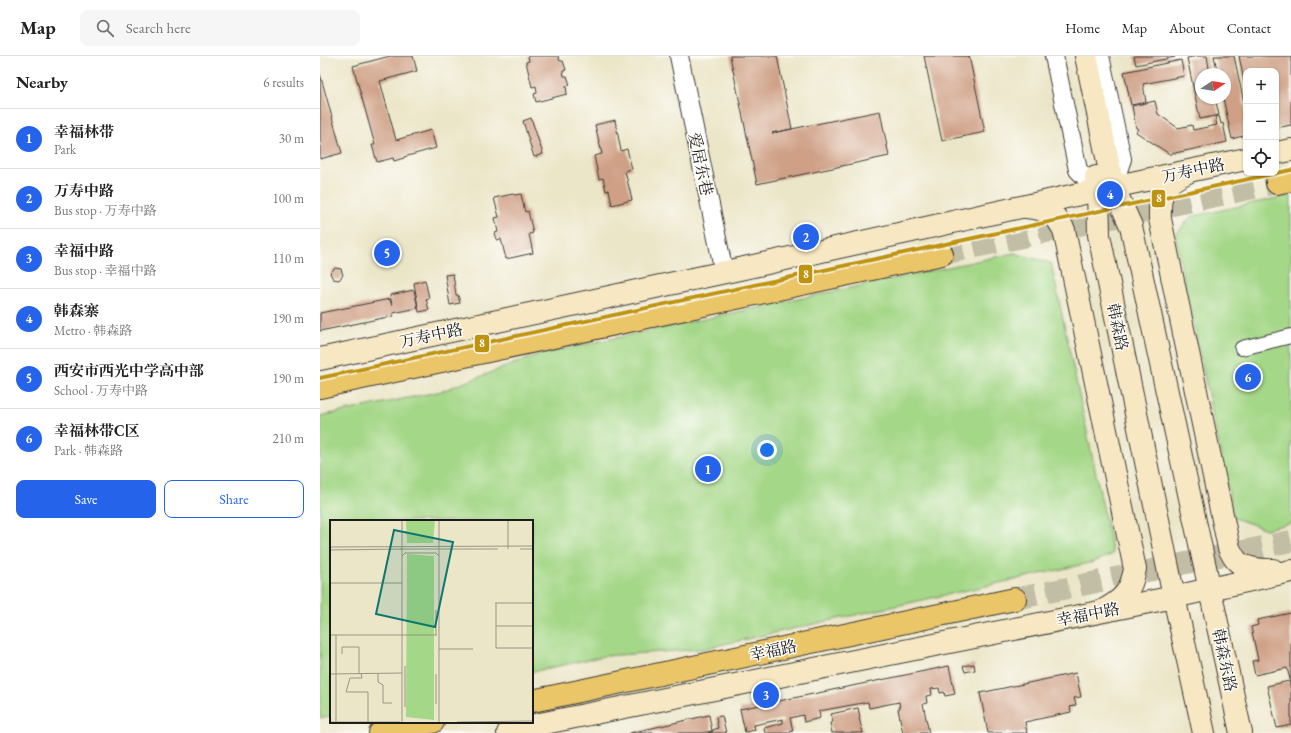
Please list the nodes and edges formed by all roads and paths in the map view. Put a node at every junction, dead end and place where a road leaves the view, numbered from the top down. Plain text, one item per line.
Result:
1 (679, 56) edge
2 (1054, 56) edge
3 (1070, 56) edge
4 (1086, 56) edge
5 (1100, 56) edge
6 (1291, 150) edge
7 (1279, 152) edge
8 (1243, 160) edge
9 (1190, 171) junction
10 (1105, 188) junction
11 (1022, 207) junction
12 (942, 254) tunnel mouth
13 (724, 272) junction
14 (1291, 336) edge
15 (1242, 348) dead end
16 (320, 359) edge
17 (320, 387) edge
18 (1290, 571) edge
19 (1210, 588) junction
20 (1174, 597) junction
21 (1014, 600) tunnel mouth
22 (1102, 611) junction
23 (533, 701) edge
24 (428, 723) edge
25 (380, 733) edge
26 (508, 733) edge
27 (1204, 733) edge
28 (1241, 733) edge

1 - 13 street, 爱居东巷
2 - 10 street
3 - 10 main road, 韩森路
4 - 10 main road, 韩森路
5 - 10 street
6 - 7 main road
8 - 9 main road, 万寿中路
9 - 10 main road, 万寿中路
9 - 18 main road
10 - 11 main road, 万寿中路
10 - 19 main road, 韩森路
10 - 20 main road, 韩森路
11 - 13 main road, 万寿中路
11 - 22 main road
12 - 17 main road
13 - 16 main road, 万寿中路
14 - 15 street
18 - 19 main road, 幸福中路
19 - 20 main road, 幸福中路
19 - 28 main road, 韩森东路
20 - 22 main road, 幸福中路
20 - 27 main road
21 - 23 main road, 幸福路
22 - 26 main road, 幸福中路
24 - 25 main road

